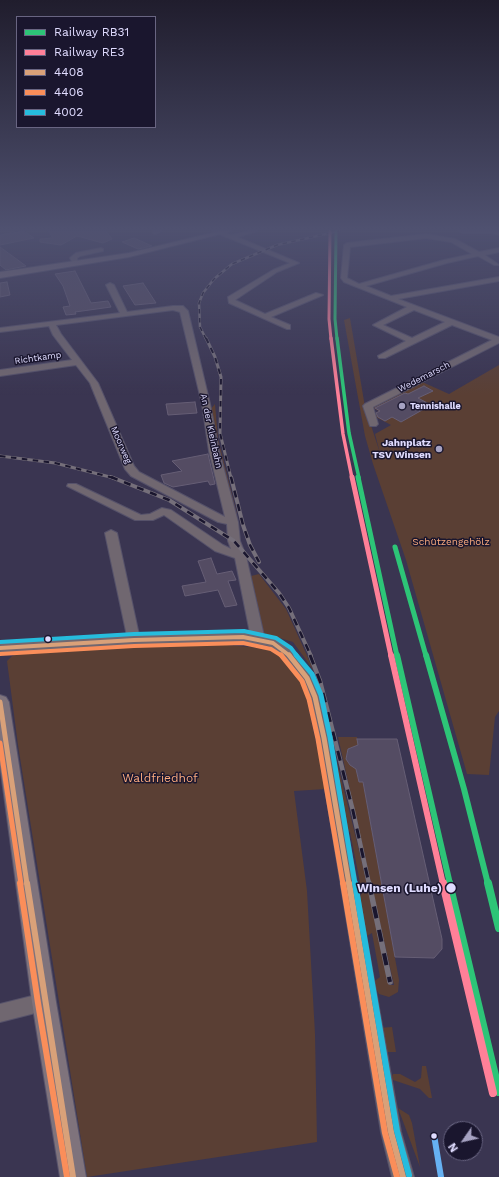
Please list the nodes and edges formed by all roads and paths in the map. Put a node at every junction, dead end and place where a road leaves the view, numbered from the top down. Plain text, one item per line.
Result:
1 (110, 286) edge
2 (252, 286) edge
3 (359, 286) edge
4 (466, 286) edge
5 (319, 295) dead end
6 (390, 298) junction
7 (414, 307) junction
8 (124, 314) junction
9 (266, 316) junction
10 (451, 322) junction
11 (51, 323) junction
12 (287, 327) dead end
13 (0, 330) edge
14 (498, 340) edge
15 (412, 341) junction
16 (382, 356) dead end
17 (78, 362) junction
18 (0, 373) edge
19 (373, 424) dead end
20 (72, 486) dead end
21 (233, 522) junction
22 (111, 533) dead end
23 (240, 556) junction
24 (258, 639) junction
25 (134, 640) junction
26 (0, 648) edge
27 (0, 702) edge
28 (44, 1002) junction
29 (0, 1013) edge
30 (73, 1177) edge
31 (403, 1177) edge

1 - 8 street
2 - 9 street
3 - 6 street
4 - 6 street
5 - 9 street
6 - 7 street
7 - 10 street
7 - 15 street
8 - 11 street
8 - 21 street, An der Kleinbahn
9 - 12 street
10 - 14 street
10 - 15 street
11 - 13 street
11 - 17 street, Moorweg
14 - 19 street, Wedemarsch
15 - 16 street
17 - 18 street, Richtkamp
17 - 21 street, Moorweg
20 - 23 street
21 - 23 street, An der Kleinbahn
22 - 25 street
23 - 24 street, An der Kleinbahn
24 - 25 street
24 - 31 street
25 - 26 street
27 - 28 main road
28 - 29 street
28 - 30 main road

